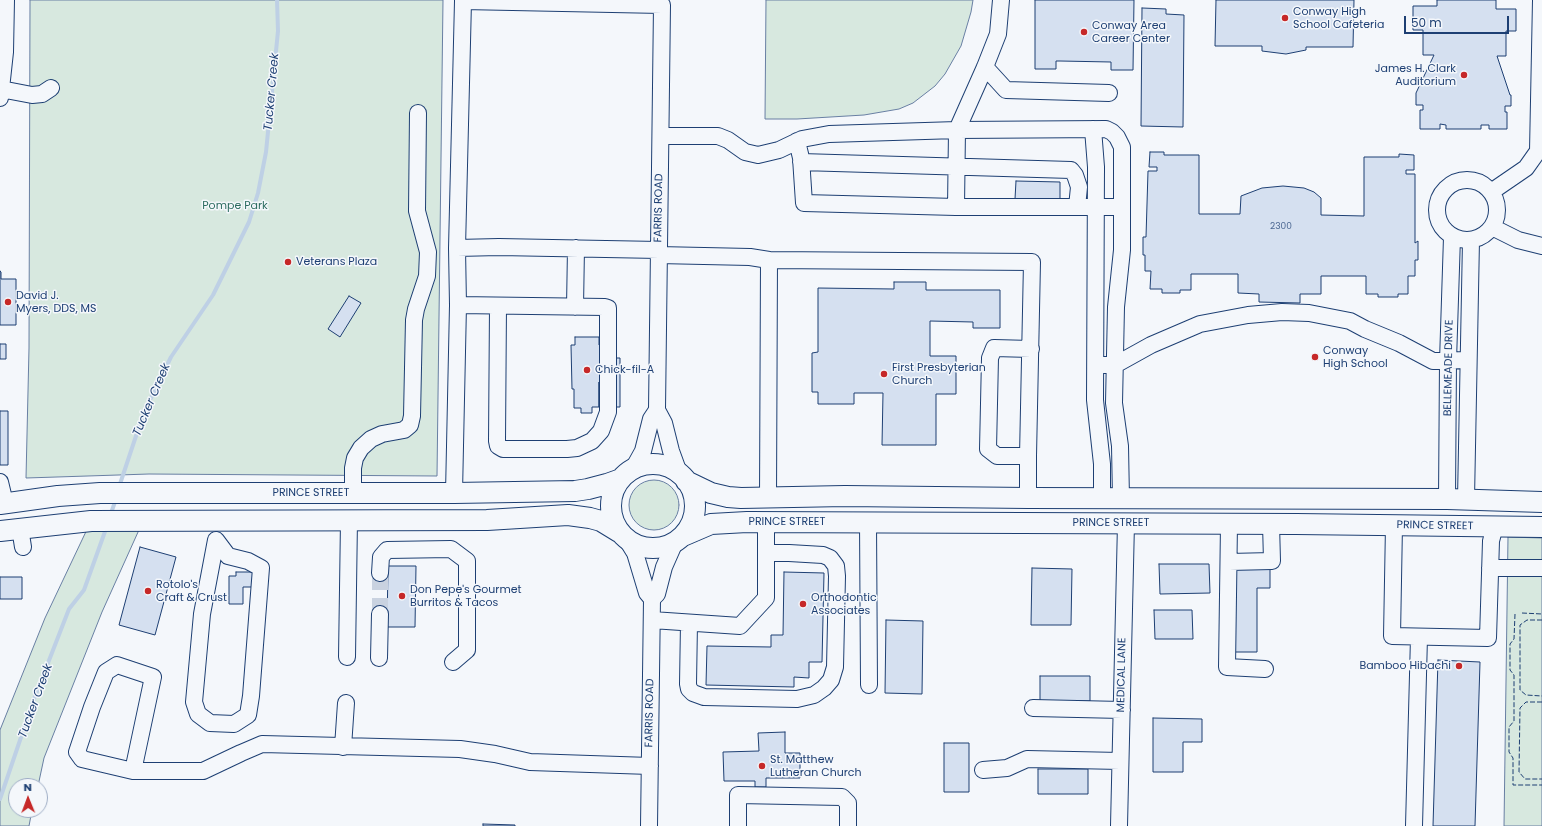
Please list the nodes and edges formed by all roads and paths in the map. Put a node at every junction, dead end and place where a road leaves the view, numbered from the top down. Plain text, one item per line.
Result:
1 (6, 0) edge
2 (463, 0) edge
3 (1000, 0) edge
4 (1541, 0) edge
5 (633, 2) edge
6 (662, 2) edge
7 (985, 67) junction
8 (51, 88) dead end
9 (1109, 93) dead end
10 (1, 94) edge
11 (418, 112) dead end
12 (1093, 129) junction
13 (957, 130) junction
14 (661, 136) junction
15 (797, 141) junction
16 (801, 162) junction
17 (956, 168) junction
18 (1492, 192) junction
19 (956, 207) junction
20 (1122, 207) junction
21 (1077, 208) junction
22 (1096, 208) junction
23 (1492, 227) junction
24 (1452, 237) junction
25 (1471, 240) junction
26 (1542, 246) edge
27 (457, 248) junction
28 (576, 248) junction
29 (658, 252) junction
30 (769, 260) junction
31 (458, 306) junction
32 (498, 306) junction
33 (575, 307) junction
34 (1030, 349) junction
35 (1468, 360) junction
36 (1448, 361) junction
37 (1096, 364) junction
38 (1115, 365) junction
39 (657, 410) junction
40 (1028, 456) junction
41 (627, 474) junction
42 (683, 477) junction
43 (0, 482) edge
44 (454, 493) junction
45 (353, 494) junction
46 (768, 498) junction
47 (1028, 498) junction
48 (1102, 499) junction
49 (1121, 499) junction
50 (1236, 499) junction
51 (1457, 499) junction
52 (1542, 502) edge
53 (2, 503) edge
54 (1542, 514) edge
55 (349, 520) junction
56 (766, 522) junction
57 (868, 522) junction
58 (1126, 523) junction
59 (1229, 524) junction
60 (1271, 524) junction
61 (1296, 524) junction
62 (1394, 525) junction
63 (1495, 526) junction
64 (1542, 527) edge
65 (0, 531) edge
66 (623, 536) junction
67 (679, 539) junction
68 (766, 553) junction
69 (1228, 562) junction
70 (1490, 568) junction
71 (1542, 568) edge
72 (380, 572) tunnel mouth
73 (652, 599) junction
74 (380, 614) tunnel mouth
75 (652, 620) junction
76 (690, 623) junction
77 (1419, 637) junction
78 (347, 657) dead end
79 (379, 658) dead end
80 (453, 662) dead end
81 (1265, 669) dead end
82 (869, 685) dead end
83 (346, 703) dead end
84 (1033, 708) dead end
85 (1122, 710) junction
86 (198, 714) joint
87 (343, 747) junction
88 (1120, 761) junction
89 (650, 766) junction
90 (983, 770) dead end
91 (133, 771) junction
92 (649, 826) edge
93 (738, 826) edge
94 (848, 826) edge
95 (1119, 826) edge
96 (1414, 826) edge

1 - 10 street
2 - 5 street
2 - 27 street
3 - 7 street
4 - 18 street
5 - 6 street
6 - 14 street, FARRIS ROAD
7 - 9 street
7 - 13 street
8 - 10 street
11 - 45 street
12 - 13 street
12 - 20 street
12 - 22 street
13 - 15 street
13 - 17 street
14 - 15 street
14 - 29 street, FARRIS ROAD
15 - 16 street
16 - 17 street
16 - 19 street
17 - 19 street
17 - 21 street
18 - 23 street
18 - 24 street
19 - 21 street
20 - 22 street
20 - 38 street
21 - 22 street
22 - 37 street
23 - 25 street
23 - 26 street
24 - 25 street
24 - 36 street, BELLEMEADE DRIVE
25 - 35 street, BELLEMEADE DRIVE
27 - 28 street
27 - 31 street
28 - 29 street
28 - 33 street
29 - 30 street
29 - 39 street, FARRIS ROAD
30 - 34 street
30 - 46 street
31 - 32 street
31 - 44 street
32 - 33 street
32 - 33 street
34 - 40 street
34 - 40 street
35 - 36 street
35 - 51 street, BELLEMEADE DRIVE
36 - 38 street
36 - 51 street, BELLEMEADE DRIVE
37 - 38 street
37 - 48 street
38 - 49 street
39 - 41 street, FARRIS ROAD
39 - 42 street, FARRIS ROAD
40 - 47 street
41 - 42 main road
41 - 44 main road, PRINCE STREET
41 - 66 main road
42 - 46 main road
42 - 67 main road
43 - 53 street
44 - 45 main road, PRINCE STREET
45 - 53 main road, PRINCE STREET
46 - 47 main road
47 - 48 main road
47 - 57 main road
48 - 49 main road
49 - 50 main road
50 - 51 main road
50 - 58 main road
51 - 52 main road
51 - 61 main road
54 - 63 main road
55 - 65 main road
55 - 66 main road
55 - 78 street
56 - 57 main road, PRINCE STREET
56 - 67 main road, PRINCE STREET
56 - 68 street
57 - 58 main road, PRINCE STREET
57 - 82 street
58 - 59 main road, PRINCE STREET
58 - 85 street, MEDICAL LANE
59 - 60 main road, PRINCE STREET
59 - 69 street
60 - 61 main road, PRINCE STREET
60 - 69 street
61 - 62 main road, PRINCE STREET
62 - 63 main road, PRINCE STREET
62 - 77 street
63 - 64 main road, PRINCE STREET
63 - 70 street
66 - 67 main road
66 - 73 street, FARRIS ROAD
67 - 73 street, FARRIS ROAD
68 - 76 street
68 - 76 street
69 - 81 street
70 - 71 street
70 - 77 street
72 - 80 street
73 - 75 street, FARRIS ROAD
74 - 79 street
75 - 76 street
75 - 89 street, FARRIS ROAD
77 - 96 street
83 - 87 street
84 - 85 street
85 - 88 street, MEDICAL LANE
86 - 86 street
87 - 89 street
87 - 91 street
88 - 90 street
88 - 95 street, MEDICAL LANE
89 - 92 street, FARRIS ROAD
91 - 91 street
93 - 94 street

